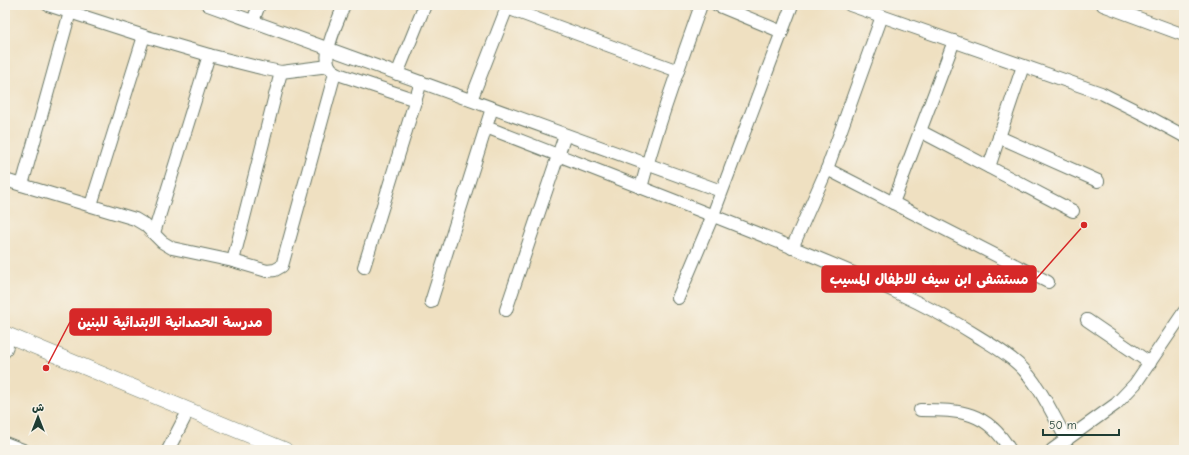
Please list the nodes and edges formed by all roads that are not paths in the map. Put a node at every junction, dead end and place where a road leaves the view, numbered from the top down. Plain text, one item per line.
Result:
1 (48, 5) edge
2 (208, 5) edge
3 (259, 5) edge
4 (344, 5) edge
5 (426, 5) edge
6 (701, 5) edge
7 (717, 5) edge
8 (792, 5) edge
9 (850, 5) edge
10 (1103, 5) edge
11 (507, 6) edge
12 (73, 9) edge
13 (882, 16) junction
14 (253, 21) junction
15 (782, 32) junction
16 (1184, 35) edge
17 (144, 36) junction
18 (954, 41) junction
19 (328, 48) junction
20 (209, 55) junction
21 (1023, 66) junction
22 (332, 70) junction
23 (678, 71) junction
24 (281, 72) junction
25 (397, 74) junction
26 (421, 82) junction
27 (416, 100) junction
28 (471, 100) junction
29 (492, 108) junction
30 (486, 127) junction
31 (920, 131) junction
32 (565, 135) junction
33 (1184, 136) edge
34 (999, 137) junction
35 (559, 156) junction
36 (647, 165) junction
37 (989, 167) junction
38 (827, 169) junction
39 (5, 180) edge
40 (1098, 181) dead end
41 (22, 185) junction
42 (641, 188) junction
43 (721, 191) junction
44 (893, 203) junction
45 (91, 205) junction
46 (1073, 211) dead end
47 (713, 215) junction
48 (154, 233) junction
49 (792, 248) junction
50 (232, 261) junction
51 (364, 267) dead end
52 (1048, 282) dead end
53 (678, 298) dead end
54 (431, 302) dead end
55 (506, 310) dead end
56 (1184, 312) edge
57 (1087, 320) dead end
58 (5, 344) edge
59 (1150, 363) junction
60 (920, 410) dead end
61 (184, 419) junction
62 (1067, 440) junction
63 (5, 443) edge
64 (23, 450) edge
65 (168, 450) edge
66 (259, 450) edge
67 (285, 450) edge
68 (1010, 450) edge
69 (1052, 450) edge

1 - 12 street
2 - 14 street
3 - 14 street
4 - 19 street
5 - 25 street
6 - 23 street
7 - 15 street
8 - 15 street
9 - 13 street
10 - 16 street
11 - 23 street
11 - 28 street
12 - 17 street
12 - 41 street
13 - 18 street
13 - 38 street
14 - 19 street
15 - 43 street
17 - 20 street
17 - 45 street
18 - 21 street
18 - 31 street
19 - 22 street
19 - 25 street
20 - 24 street
20 - 48 street
21 - 33 street
21 - 34 street
22 - 24 street
22 - 27 street
22 - 50 street
23 - 36 street
24 - 50 street
25 - 26 street
26 - 27 street
26 - 28 street
27 - 51 street
28 - 29 street
29 - 30 street
29 - 32 street
30 - 35 street
30 - 54 street
31 - 37 street
31 - 44 street
32 - 35 street
32 - 36 street
34 - 37 street
34 - 40 street
35 - 42 street
35 - 55 street
36 - 42 street
36 - 43 street
37 - 46 street
38 - 44 street
38 - 49 street
39 - 41 street
41 - 45 street
42 - 47 street
43 - 47 street
44 - 52 street
45 - 48 street
47 - 49 street
47 - 53 street
48 - 50 street
49 - 62 street
56 - 59 street
57 - 59 street
58 - 61 main road
58 - 67 main road
59 - 62 street
60 - 68 street
61 - 65 street
61 - 66 main road
62 - 69 street
63 - 64 street

